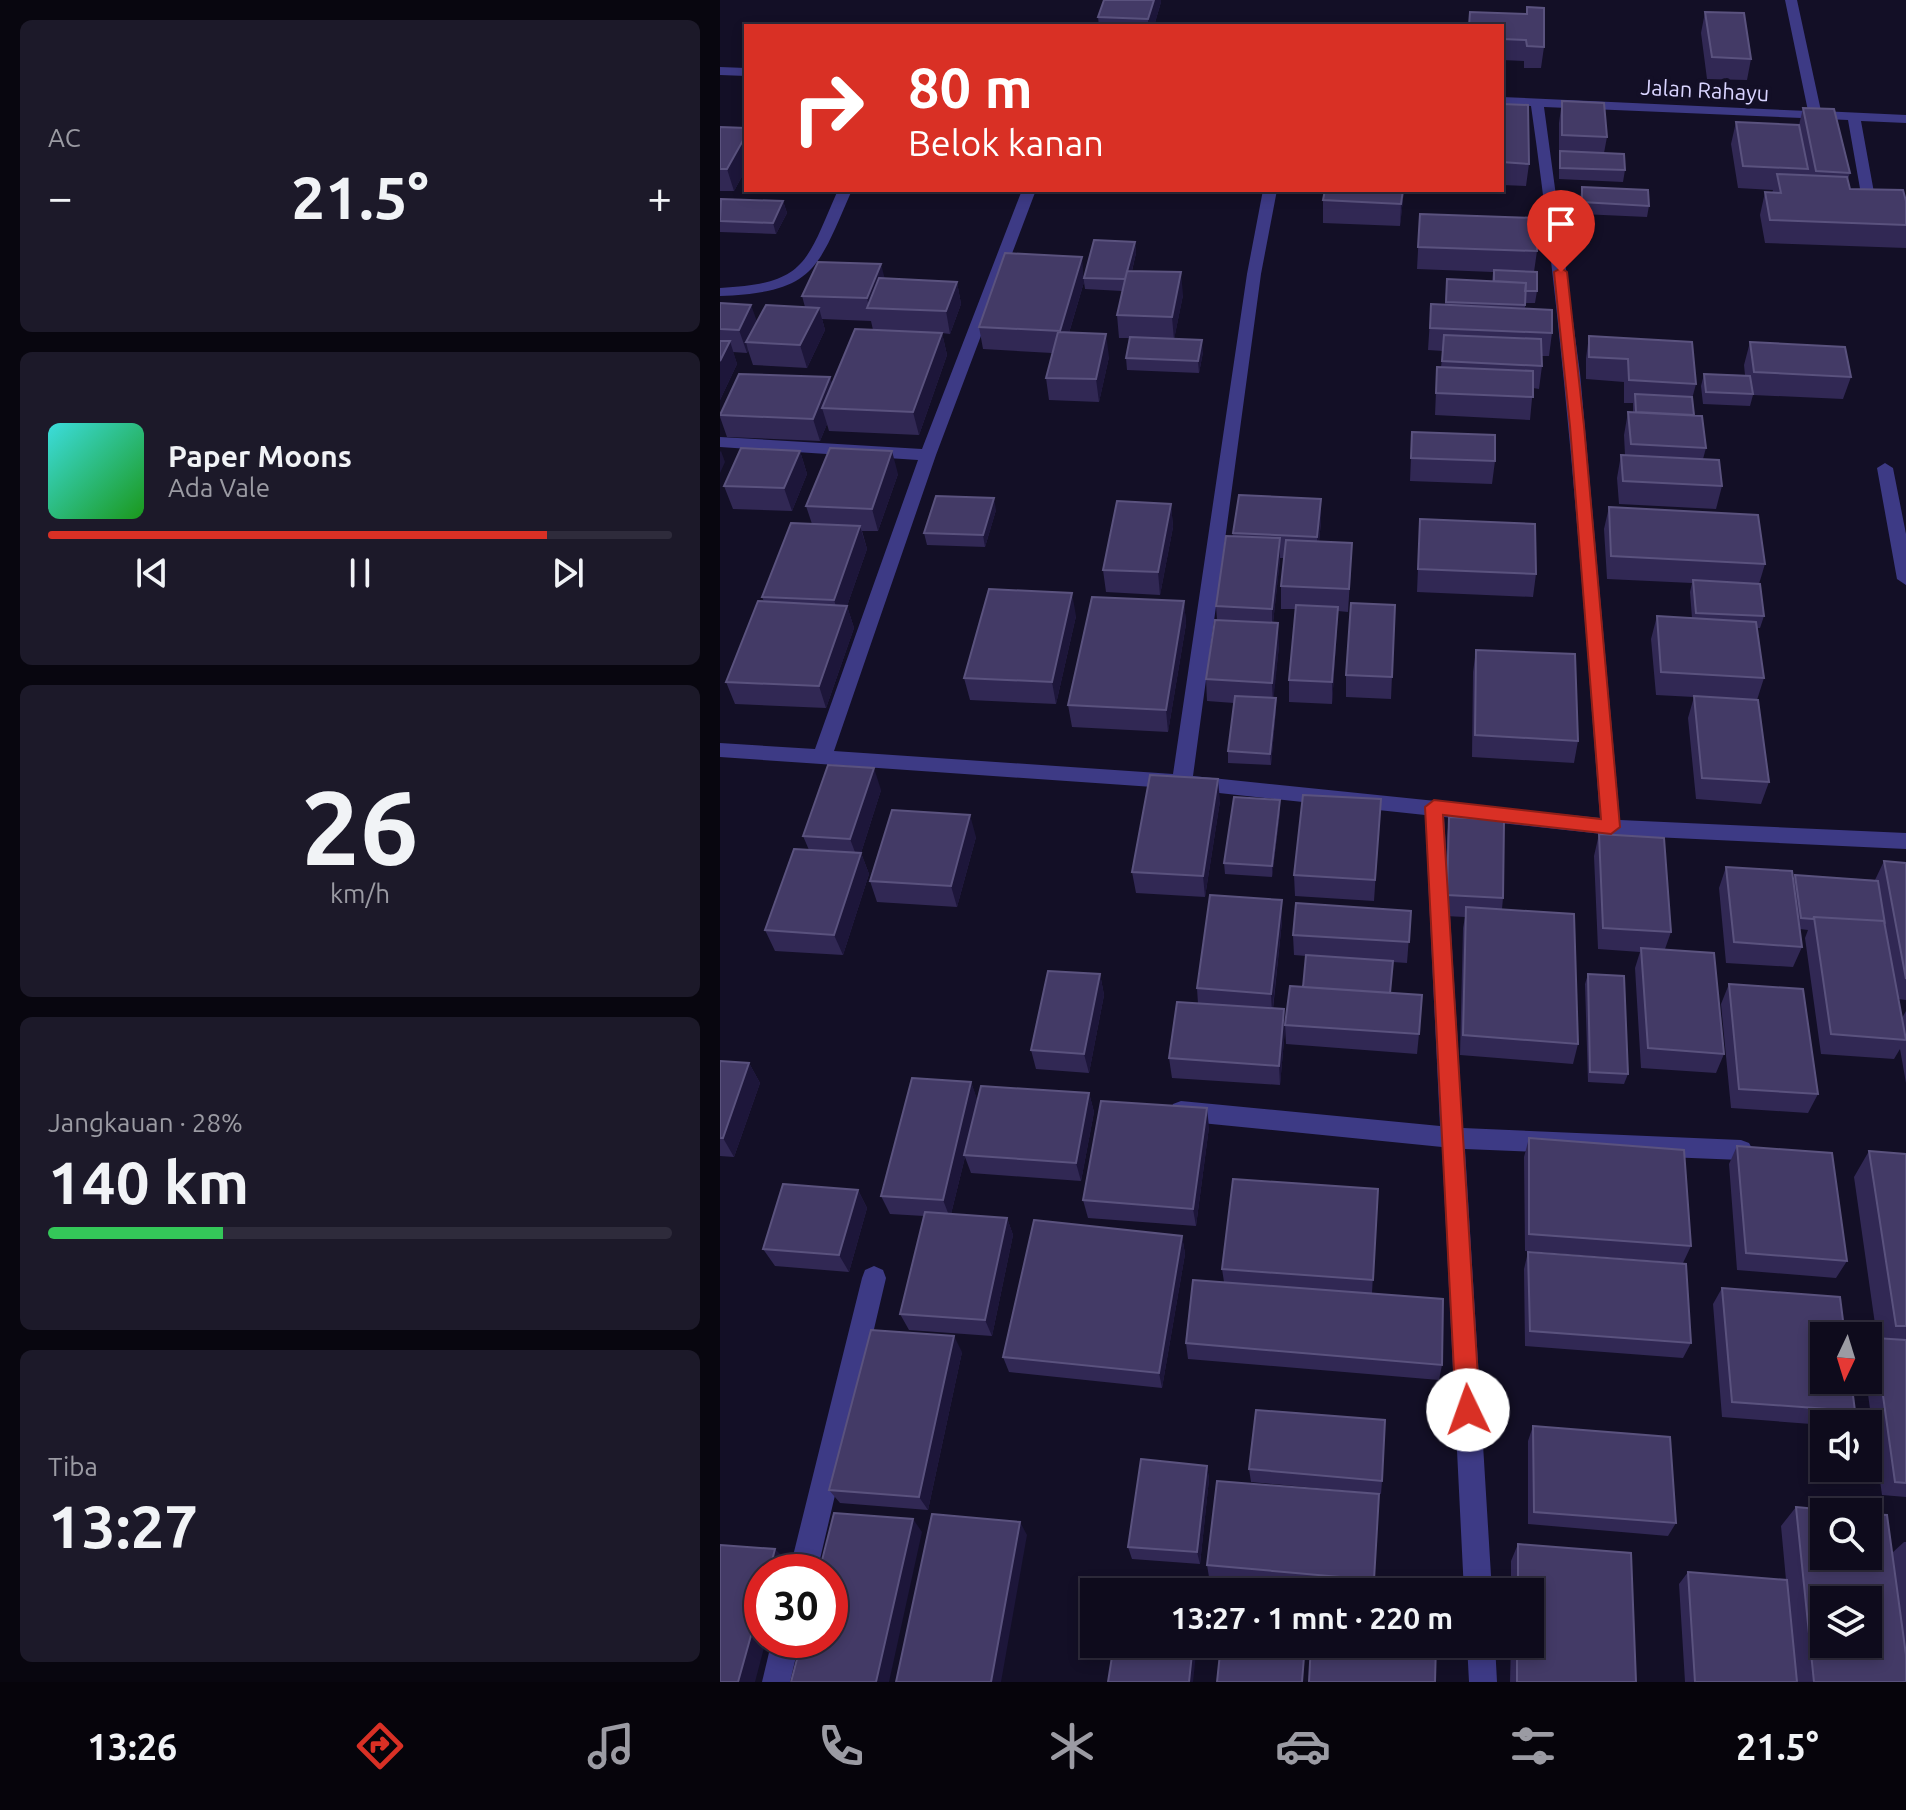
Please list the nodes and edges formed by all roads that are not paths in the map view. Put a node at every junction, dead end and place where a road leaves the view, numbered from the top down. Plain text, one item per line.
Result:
1 (1791, 0) edge
2 (720, 71) edge
3 (744, 72) edge
4 (1504, 101) edge
5 (1537, 102) junction
6 (1815, 115) junction
7 (1854, 117) junction
8 (1906, 119) edge
9 (844, 192) edge
10 (1028, 192) edge
11 (1270, 192) edge
12 (1906, 207) edge
13 (720, 292) edge
14 (720, 442) edge
15 (928, 455) junction
16 (1885, 468) dead end
17 (1906, 579) edge
18 (720, 750) edge
19 (821, 759) junction
20 (1182, 782) junction
21 (1434, 807) junction
22 (1611, 827) junction
23 (1906, 841) edge
24 (1155, 1109) edge
25 (1453, 1138) junction
26 (1741, 1150) edge
27 (874, 1278) dead end
28 (807, 1554) edge
29 (1477, 1578) edge
30 (782, 1658) edge
31 (1482, 1658) edge
32 (776, 1682) edge
33 (1483, 1682) edge

1 - 6 street
2 - 3 street
4 - 5 street, Jalan Rahayu
5 - 6 street, Jalan Rahayu
5 - 22 street
6 - 7 street, Jalan Rahayu
7 - 8 street, Jalan Rahayu
7 - 12 street
9 - 13 street
10 - 15 street
11 - 20 street
14 - 15 street
15 - 19 street
16 - 17 street
18 - 19 street
19 - 20 street
20 - 21 street
21 - 22 street
21 - 25 street
22 - 23 street
24 - 25 street
25 - 26 street
25 - 29 street
27 - 28 street
30 - 32 street
31 - 33 street

